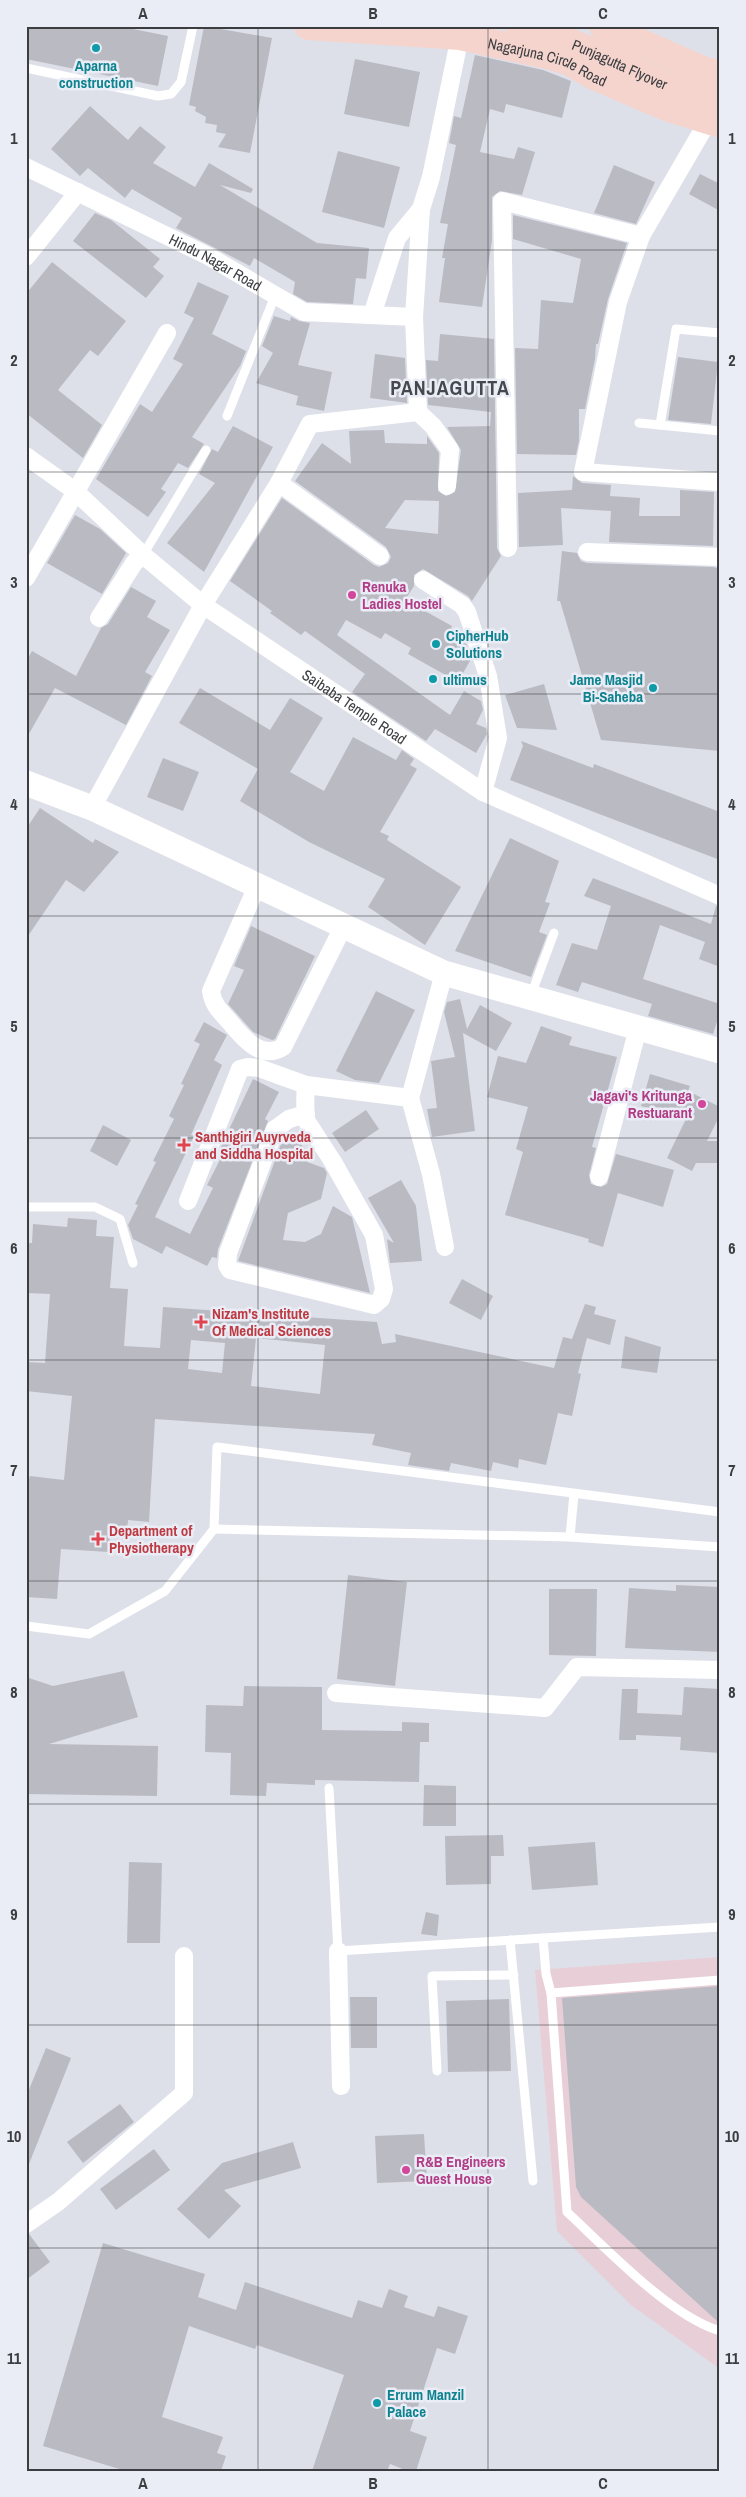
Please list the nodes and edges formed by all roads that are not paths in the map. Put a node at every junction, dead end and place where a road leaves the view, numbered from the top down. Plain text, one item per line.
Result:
1 (193, 26) edge
2 (308, 26) edge
3 (519, 26) edge
4 (603, 26) edge
5 (640, 26) edge
6 (460, 36) junction
7 (720, 57) edge
8 (26, 68) edge
9 (720, 74) edge
10 (716, 116) edge
11 (26, 167) edge
12 (78, 192) junction
13 (421, 210) junction
14 (641, 236) junction
15 (26, 257) edge
16 (275, 296) junction
17 (372, 315) junction
18 (414, 317) junction
19 (167, 333) dead end
20 (720, 333) edge
21 (418, 412) junction
22 (227, 416) dead end
23 (639, 423) dead end
24 (660, 425) junction
25 (720, 431) edge
26 (206, 450) dead end
27 (26, 456) edge
28 (720, 482) edge
29 (278, 483) junction
30 (447, 486) dead end
31 (75, 491) junction
32 (508, 548) dead end
33 (587, 552) dead end
34 (143, 555) junction
35 (380, 556) dead end
36 (720, 557) edge
37 (26, 578) edge
38 (423, 580) dead end
39 (203, 606) junction
40 (99, 618) dead end
41 (26, 783) edge
42 (483, 792) junction
43 (92, 808) junction
44 (257, 886) junction
45 (720, 896) edge
46 (343, 927) junction
47 (554, 933) dead end
48 (444, 972) junction
49 (530, 998) junction
50 (638, 1028) junction
51 (720, 1051) edge
52 (306, 1085) junction
53 (410, 1098) junction
54 (306, 1114) junction
55 (599, 1176) dead end
56 (188, 1201) dead end
57 (26, 1207) edge
58 (445, 1247) dead end
59 (133, 1263) dead end
60 (574, 1494) junction
61 (720, 1512) edge
62 (214, 1529) junction
63 (570, 1538) junction
64 (720, 1547) edge
65 (26, 1626) edge
66 (720, 1670) edge
67 (336, 1693) dead end
68 (329, 1788) dead end
69 (720, 1927) edge
70 (543, 1938) junction
71 (510, 1940) junction
72 (338, 1951) junction
73 (184, 1956) dead end
74 (514, 1975) junction
75 (720, 1980) edge
76 (552, 1993) junction
77 (437, 2070) dead end
78 (341, 2086) dead end
79 (533, 2181) dead end
80 (26, 2224) edge
81 (720, 2328) edge

1 - 8 lane
2 - 6 main road, Nagarjuna Circle Road
3 - 10 main road, Punjagutta Flyover
4 - 9 main road, Punjagutta Flyover
5 - 7 main road
6 - 10 main road, Nagarjuna Circle Road
6 - 13 street
10 - 14 street
11 - 12 street, Hindu Nagar Road
12 - 15 street
12 - 16 street, Hindu Nagar Road
13 - 17 street
13 - 18 street
14 - 28 street
14 - 32 street
16 - 17 street, Hindu Nagar Road
16 - 22 lane
17 - 18 street, Hindu Nagar Road
18 - 21 street
19 - 31 street
20 - 24 lane
21 - 29 street
21 - 30 street
23 - 24 lane
24 - 25 lane
26 - 34 lane
27 - 31 street, Saibaba Temple Road
29 - 35 street
29 - 39 street
31 - 34 street, Saibaba Temple Road
31 - 37 street
33 - 36 street
34 - 39 street, Saibaba Temple Road
34 - 40 street
38 - 42 street
39 - 42 street, Saibaba Temple Road
39 - 43 street
41 - 43 street
42 - 45 street, Saibaba Temple Road
43 - 44 street
44 - 46 street
44 - 46 street
46 - 48 street
47 - 49 lane
48 - 49 street
48 - 53 street
49 - 50 street
50 - 51 street
50 - 55 street
52 - 53 street
52 - 54 street
52 - 56 street
53 - 58 street
54 - 54 street
57 - 59 lane
60 - 61 lane
60 - 62 lane
60 - 63 lane
62 - 63 lane
62 - 65 lane
63 - 64 lane
66 - 67 street
68 - 72 lane
69 - 70 lane
70 - 71 lane
70 - 76 lane
71 - 72 lane
71 - 74 lane
72 - 78 street
73 - 80 street
74 - 77 lane
74 - 79 lane
75 - 76 lane
76 - 81 lane

